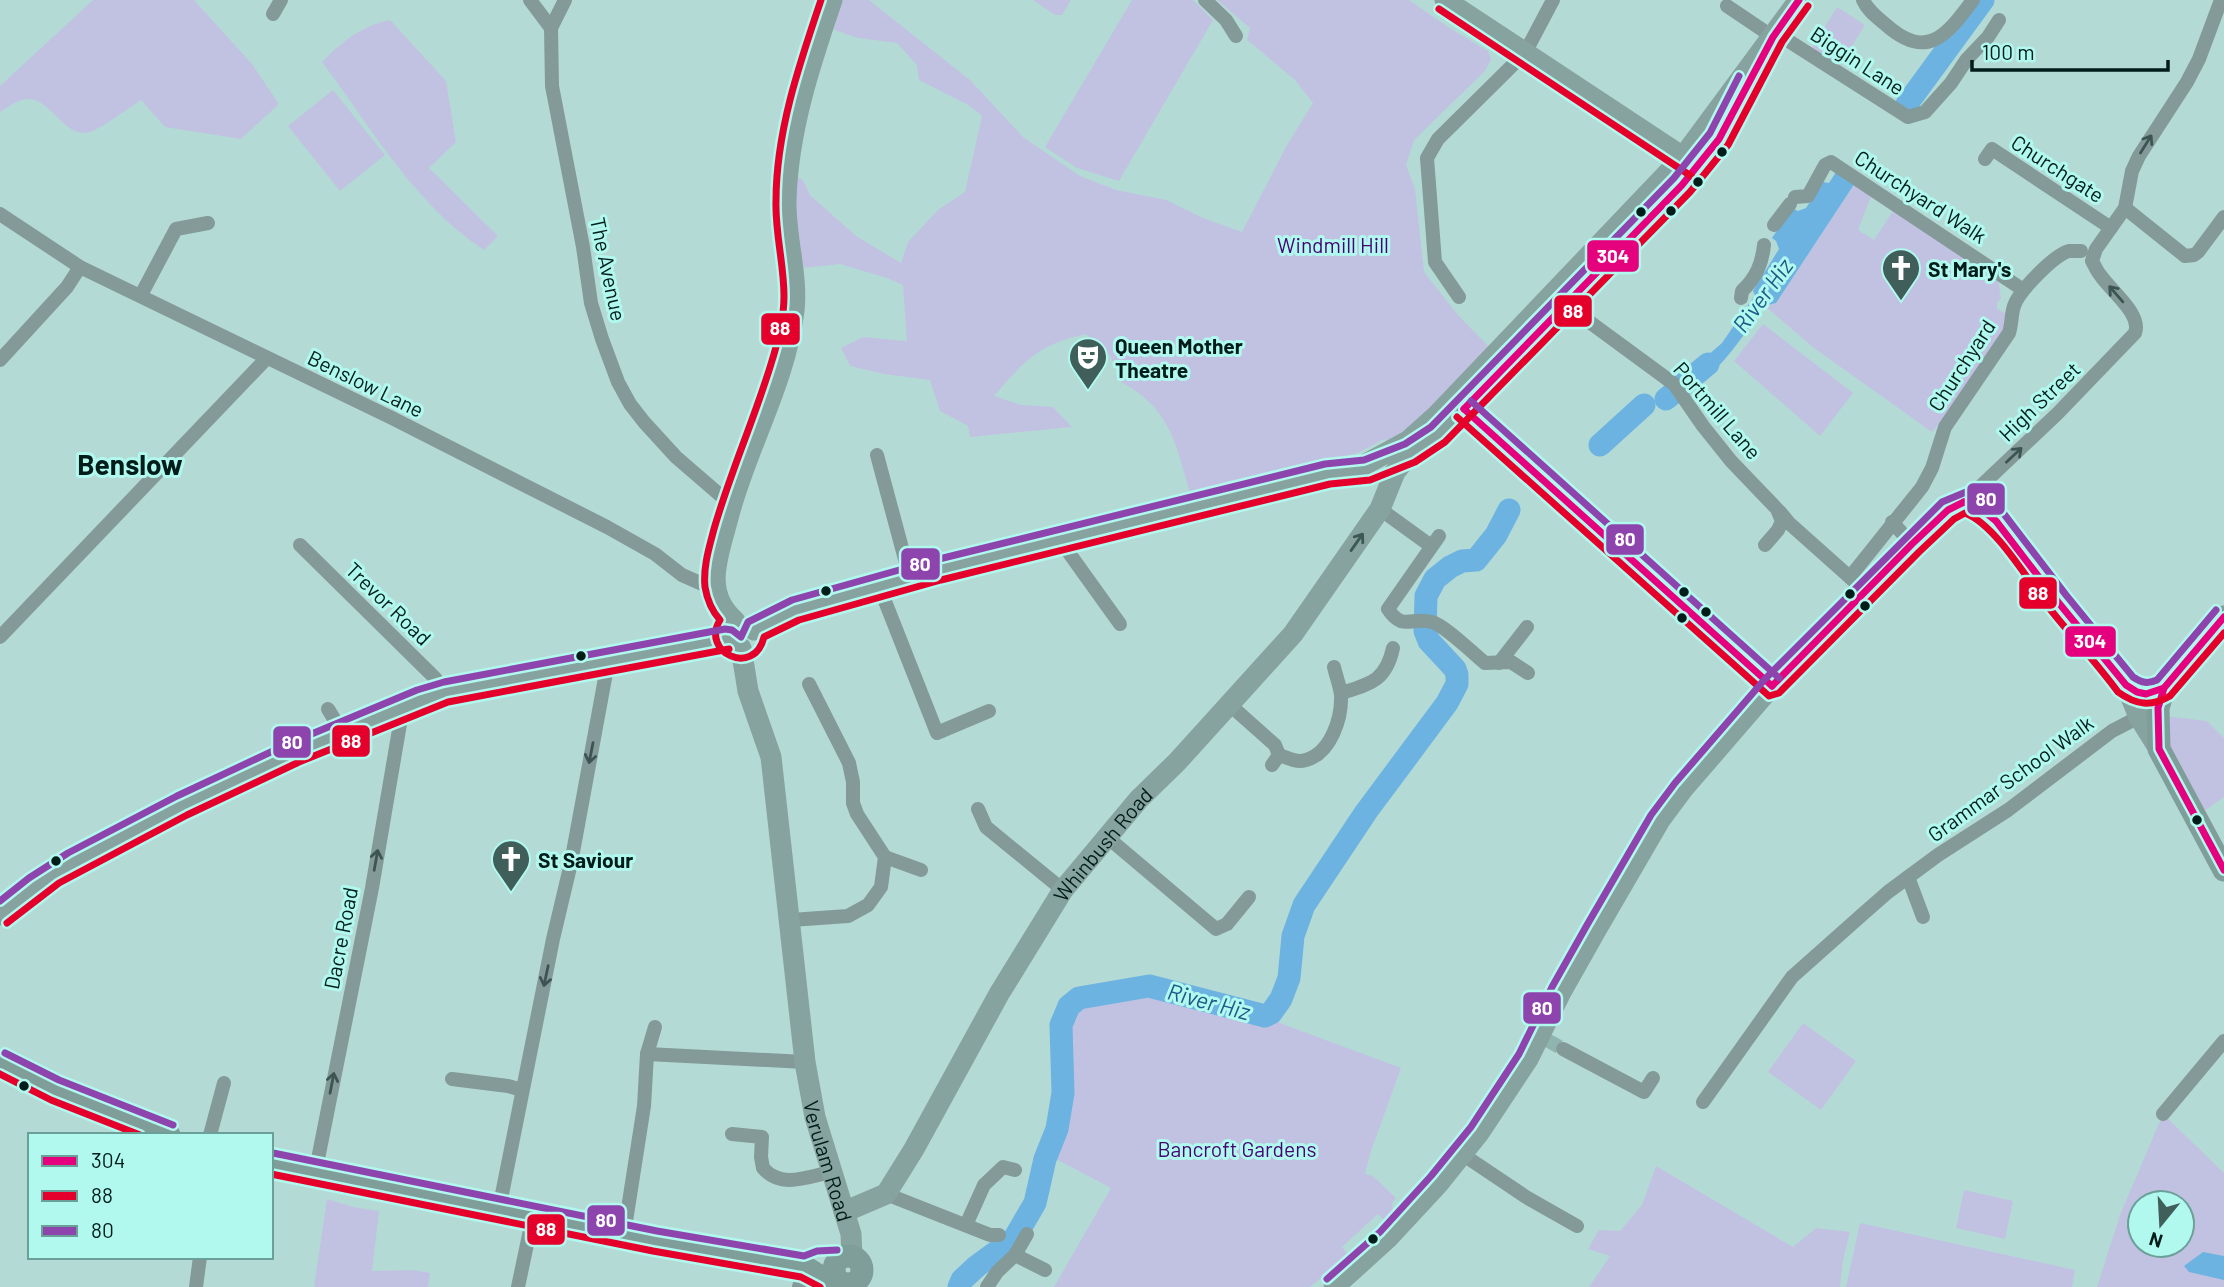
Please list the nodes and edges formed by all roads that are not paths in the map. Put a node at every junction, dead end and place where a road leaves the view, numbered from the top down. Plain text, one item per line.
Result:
1 (281, 0) edge
2 (530, 0) edge
3 (565, 0) edge
4 (832, 0) edge
5 (1205, 0) edge
6 (1445, 0) edge
7 (1553, 0) edge
8 (1799, 0) edge
9 (1863, 0) edge
10 (1973, 0) edge
11 (2221, 0) edge
12 (1727, 6) dead end
13 (272, 14) dead end
14 (1999, 20) dead end
15 (551, 28) junction
16 (1775, 35) junction
17 (1236, 36) dead end
18 (1525, 53) junction
19 (1985, 159) dead end
20 (1690, 162) junction
21 (2125, 208) junction
22 (0, 214) edge
23 (2224, 217) edge
24 (208, 223) dead end
25 (2111, 228) junction
26 (2081, 251) dead end
27 (80, 267) junction
28 (2022, 289) junction
29 (141, 295) junction
30 (1459, 297) dead end
31 (1741, 298) dead end
32 (1560, 300) junction
33 (267, 358) junction
34 (0, 360) edge
35 (1458, 404) junction
36 (1410, 453) junction
37 (877, 455) dead end
38 (1366, 470) junction
39 (1328, 474) junction
40 (1384, 498) junction
41 (732, 501) junction
42 (1964, 502) junction
43 (1777, 509) junction
44 (1892, 522) junction
45 (1059, 539) junction
46 (1912, 544) junction
47 (300, 545) dead end
48 (1765, 545) dead end
49 (1850, 577) junction
50 (910, 578) junction
51 (715, 584) junction
52 (879, 586) junction
53 (1866, 591) junction
54 (2224, 617) edge
55 (1120, 624) dead end
56 (1527, 627) dead end
57 (739, 634) junction
58 (0, 637) edge
59 (1393, 648) dead end
60 (608, 662) junction
61 (1499, 663) junction
62 (1334, 667) dead end
63 (1528, 673) dead end
64 (809, 684) dead end
65 (2126, 685) junction
66 (1772, 686) junction
67 (2155, 691) junction
68 (446, 692) junction
69 (1341, 693) junction
70 (1230, 705) junction
71 (328, 709) dead end
72 (398, 710) junction
73 (989, 711) dead end
74 (2139, 716) junction
75 (342, 732) junction
76 (2158, 748) junction
77 (978, 809) dead end
78 (1107, 837) junction
79 (885, 857) junction
80 (921, 870) dead end
81 (2224, 870) edge
82 (1908, 877) junction
83 (1063, 890) junction
84 (1249, 897) dead end
85 (0, 915) edge
86 (1923, 917) dead end
87 (791, 920) junction
88 (655, 1027) dead end
89 (2224, 1041) edge
90 (1563, 1049) tunnel mouth
91 (648, 1054) junction
92 (0, 1062) edge
93 (805, 1062) junction
94 (1653, 1078) dead end
95 (452, 1079) dead end
96 (224, 1083) dead end
97 (522, 1090) junction
98 (1703, 1102) dead end
99 (2163, 1114) dead end
100 (164, 1133) edge
101 (211, 1133) edge
102 (733, 1134) dead end
103 (1462, 1154) junction
104 (273, 1164) edge
105 (1015, 1170) dead end
106 (831, 1172) junction
107 (315, 1174) junction
108 (886, 1194) junction
109 (499, 1209) junction
110 (844, 1212) junction
111 (533, 1216) junction
112 (966, 1225) junction
113 (1577, 1226) dead end
114 (624, 1234) junction
115 (1027, 1234) dead end
116 (999, 1235) dead end
117 (1015, 1255) junction
118 (200, 1259) edge
119 (1045, 1270) dead end
120 (850, 1275) edge
121 (802, 1277) edge
122 (196, 1287) edge
123 (518, 1287) edge
124 (987, 1287) edge
125 (1335, 1287) edge

1 - 13 street
2 - 15 street
3 - 15 street, The Avenue
4 - 41 street
5 - 17 street
6 - 18 street
7 - 18 street
8 - 16 street
9 - 10 street
21 -> 11 street
12 - 16 street, Biggin Lane
14 - 16 street, Biggin Lane
15 - 41 street, The Avenue
16 - 20 street
18 - 20 street
18 - 30 street
19 - 25 street, Churchgate
20 - 32 street
21 - 23 street
21 - 25 street
22 - 27 street, Benslow Lane
24 - 29 street
42 -> 25 street, High Street
26 - 28 street, Churchyard
27 - 29 street, Benslow Lane
27 - 34 street
28 - 31 street, Churchyard Walk
28 - 44 street, Churchyard
29 - 33 street, Benslow Lane
32 - 35 street
32 - 43 street, Portmill Lane
33 - 51 street, Benslow Lane
33 - 58 street
35 - 36 street
35 - 39 street
35 - 66 street
36 - 38 street
36 - 40 street, Whinbush Road
37 - 50 street
38 - 39 street
38 - 40 street
39 - 45 street
40 - 61 street
70 -> 40 street, Whinbush Road
41 - 51 street
42 - 46 street
42 - 65 street
43 - 48 street
43 - 49 street, Portmill Lane
44 - 46 street
44 - 49 street, Churchyard
45 - 50 street
45 - 55 street
46 - 53 street
47 - 68 street, Trevor Road
49 - 53 street, Portmill Lane
50 - 52 street
51 - 57 street, Verulam Road
52 - 57 street
52 - 73 street
53 - 66 street
54 - 67 main road
56 - 61 street
57 - 60 street
57 - 87 street, Verulam Road
59 - 69 street
60 - 68 street
60 -> 97 street
61 - 63 street
62 - 69 street
64 - 79 street
65 - 67 street
65 - 74 street
66 - 103 street
67 - 74 street
67 - 76 main road
68 - 72 street
69 - 70 street
70 - 78 street, Whinbush Road
71 - 75 street
72 - 75 street
107 -> 72 street, Dacre Road
74 - 76 street
74 - 82 street, Grammar School Walk
75 - 85 street
76 - 81 main road
77 - 83 street
78 - 83 street, Whinbush Road
78 - 84 street
79 - 80 street
79 - 87 street
82 - 86 street
82 - 98 street, Grammar School Walk
83 - 108 street, Whinbush Road
87 - 93 street, Verulam Road
88 - 91 street
89 - 99 street
90 - 94 street
91 - 93 street
91 - 114 street
92 - 100 main road
93 - 106 street, Verulam Road
95 - 97 street
96 - 101 street
97 - 109 street
102 - 106 street
103 - 113 street
103 - 125 street
104 - 107 main road
105 - 112 street
106 - 110 street, Verulam Road
107 - 109 main road
108 - 110 street
108 - 112 street
109 - 111 main road
110 - 120 street, Verulam Road
111 - 114 main road
111 - 123 street
112 - 116 street
114 - 121 main road
115 - 117 street
117 - 119 street
117 - 124 street
118 - 122 street
120 - 121 main road

